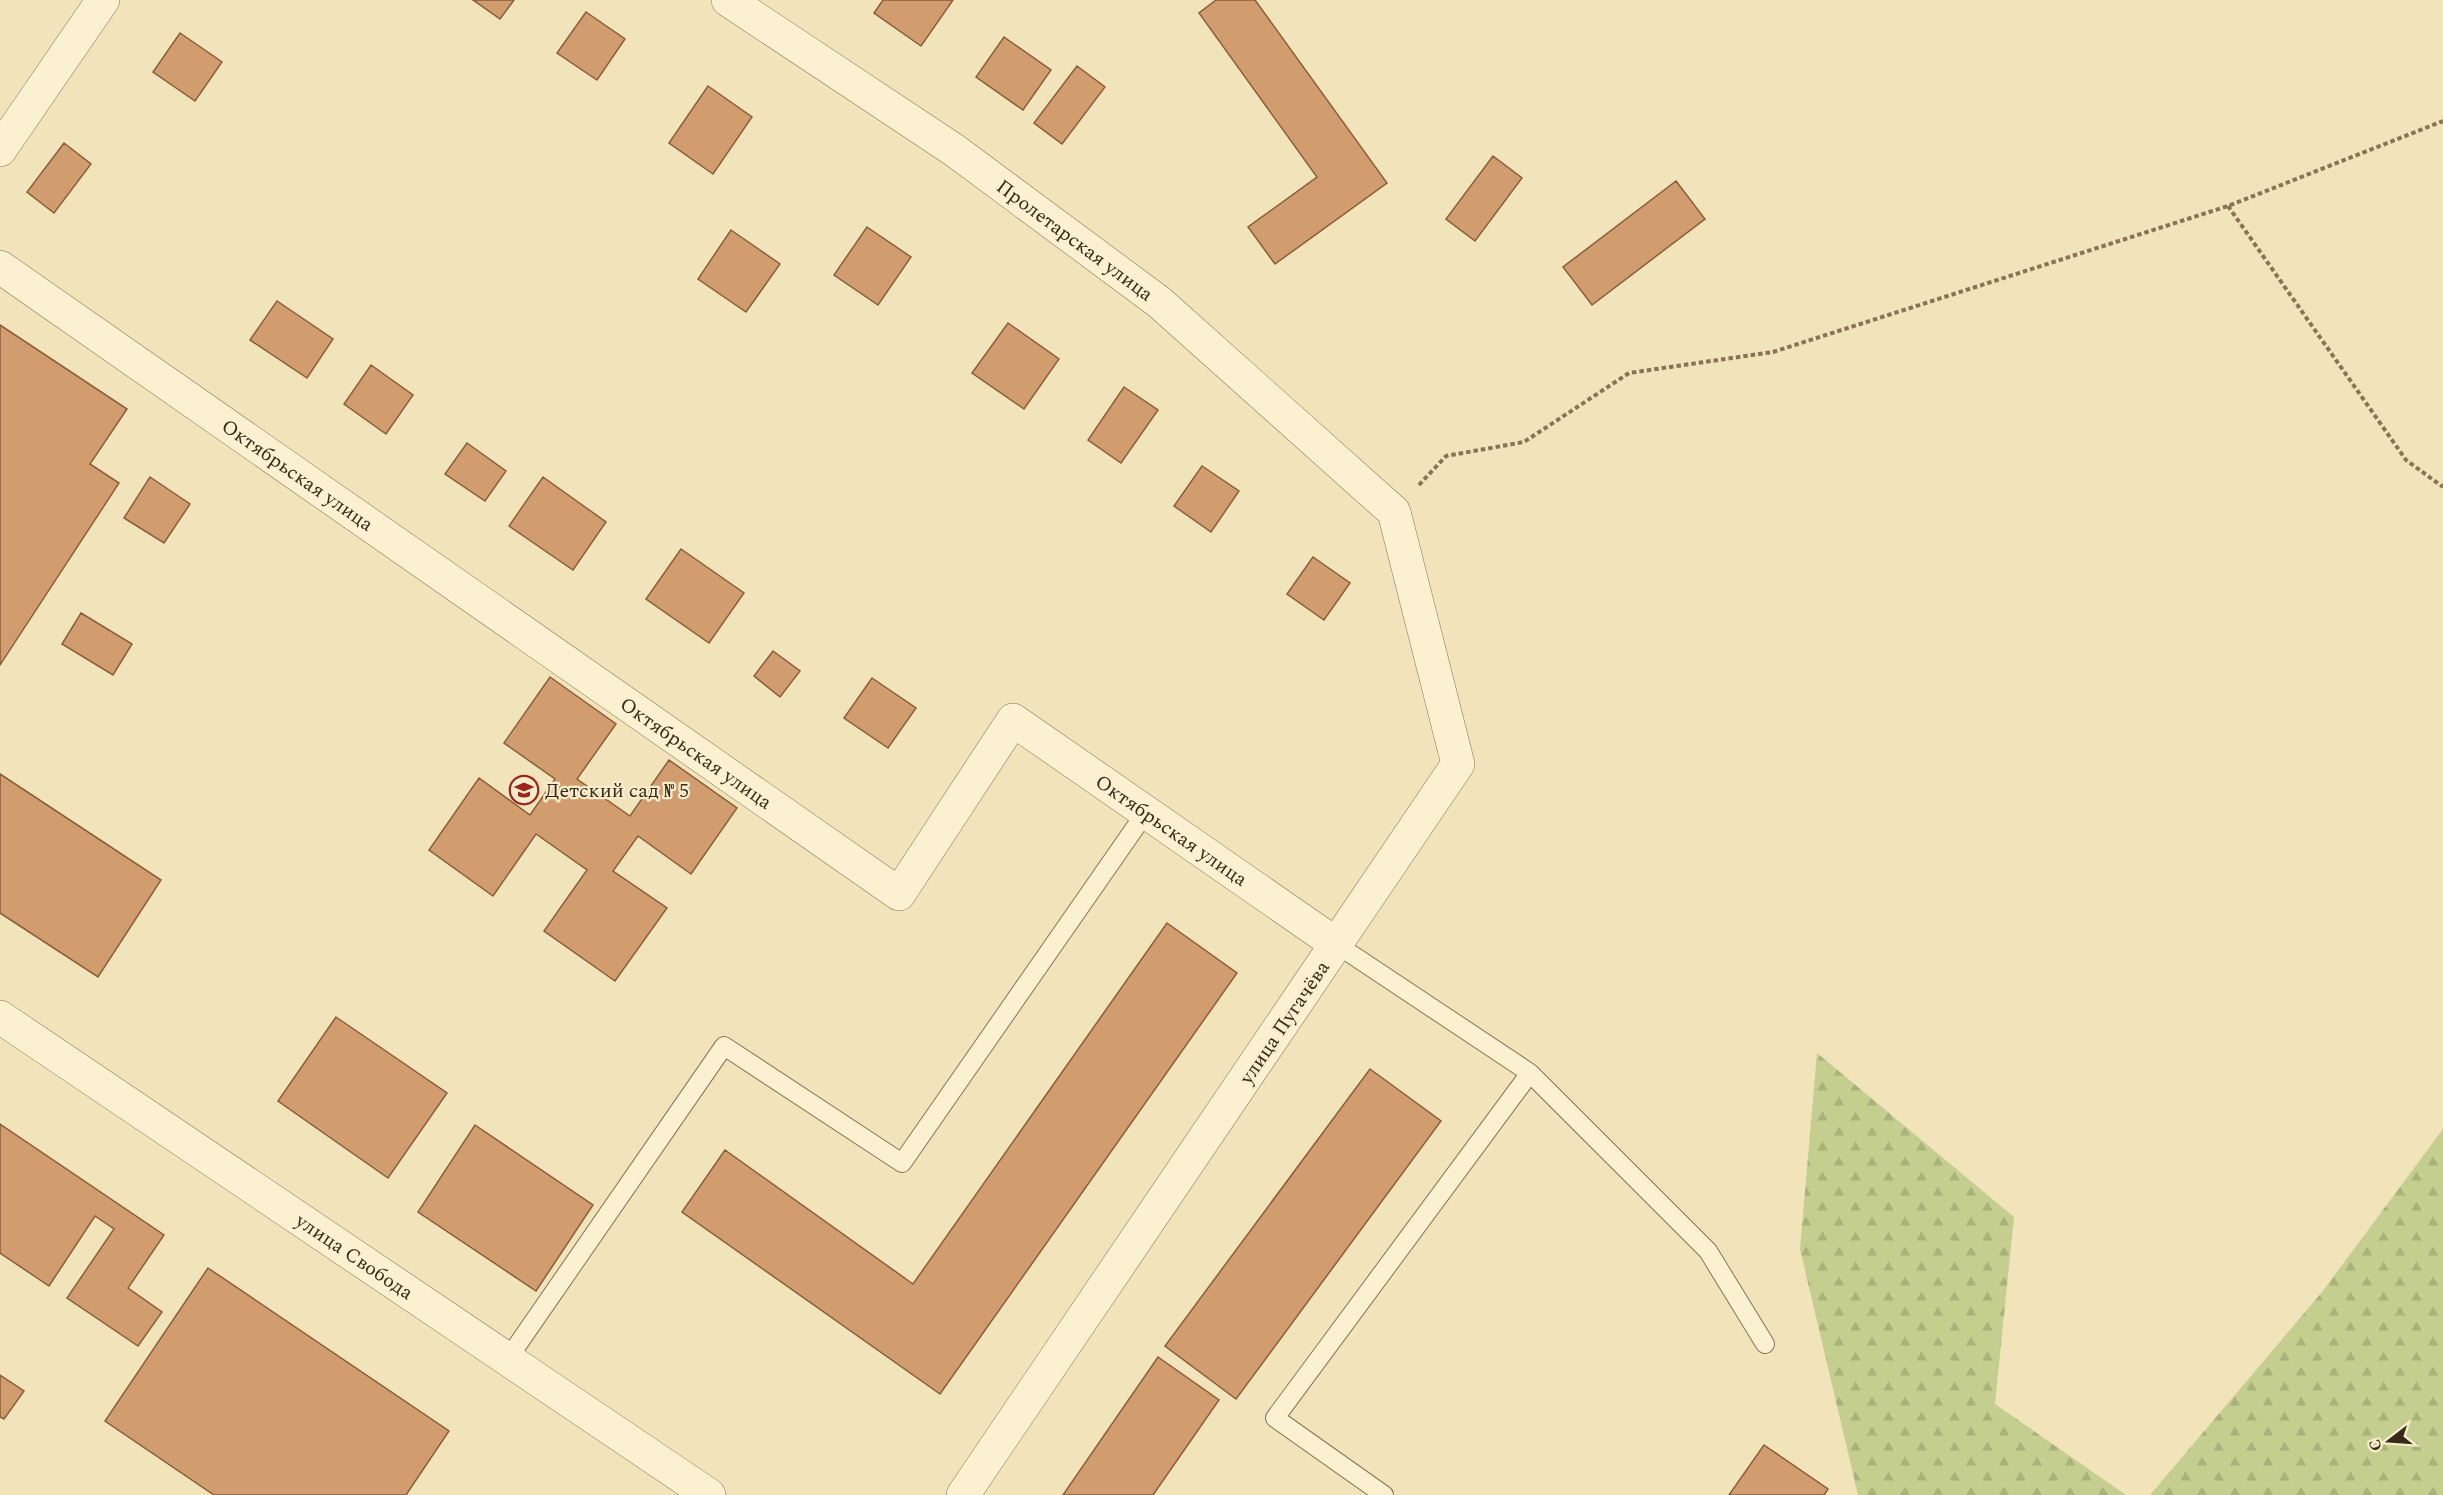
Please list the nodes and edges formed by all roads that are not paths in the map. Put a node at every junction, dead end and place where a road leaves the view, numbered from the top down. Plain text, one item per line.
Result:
1 (103, 0) edge
2 (728, 0) edge
3 (0, 150) edge
4 (0, 267) edge
5 (1394, 512) joint
6 (1146, 812) junction
7 (1336, 944) junction
8 (0, 1017) edge
9 (1530, 1073) junction
10 (1765, 1344) dead end
11 (507, 1360) junction
12 (709, 1495) edge
13 (963, 1495) edge
14 (1384, 1495) edge

1 - 3 street
2 - 5 street, Пролетарская улица
4 - 6 street, Октябрьская улица
5 - 7 street, улица Пугачёва
6 - 7 street, Октябрьская улица
6 - 11 lane
7 - 9 lane
7 - 13 street, улица Пугачёва
8 - 11 street, улица Свобода
9 - 10 lane
9 - 14 lane
11 - 12 street, улица Свобода

